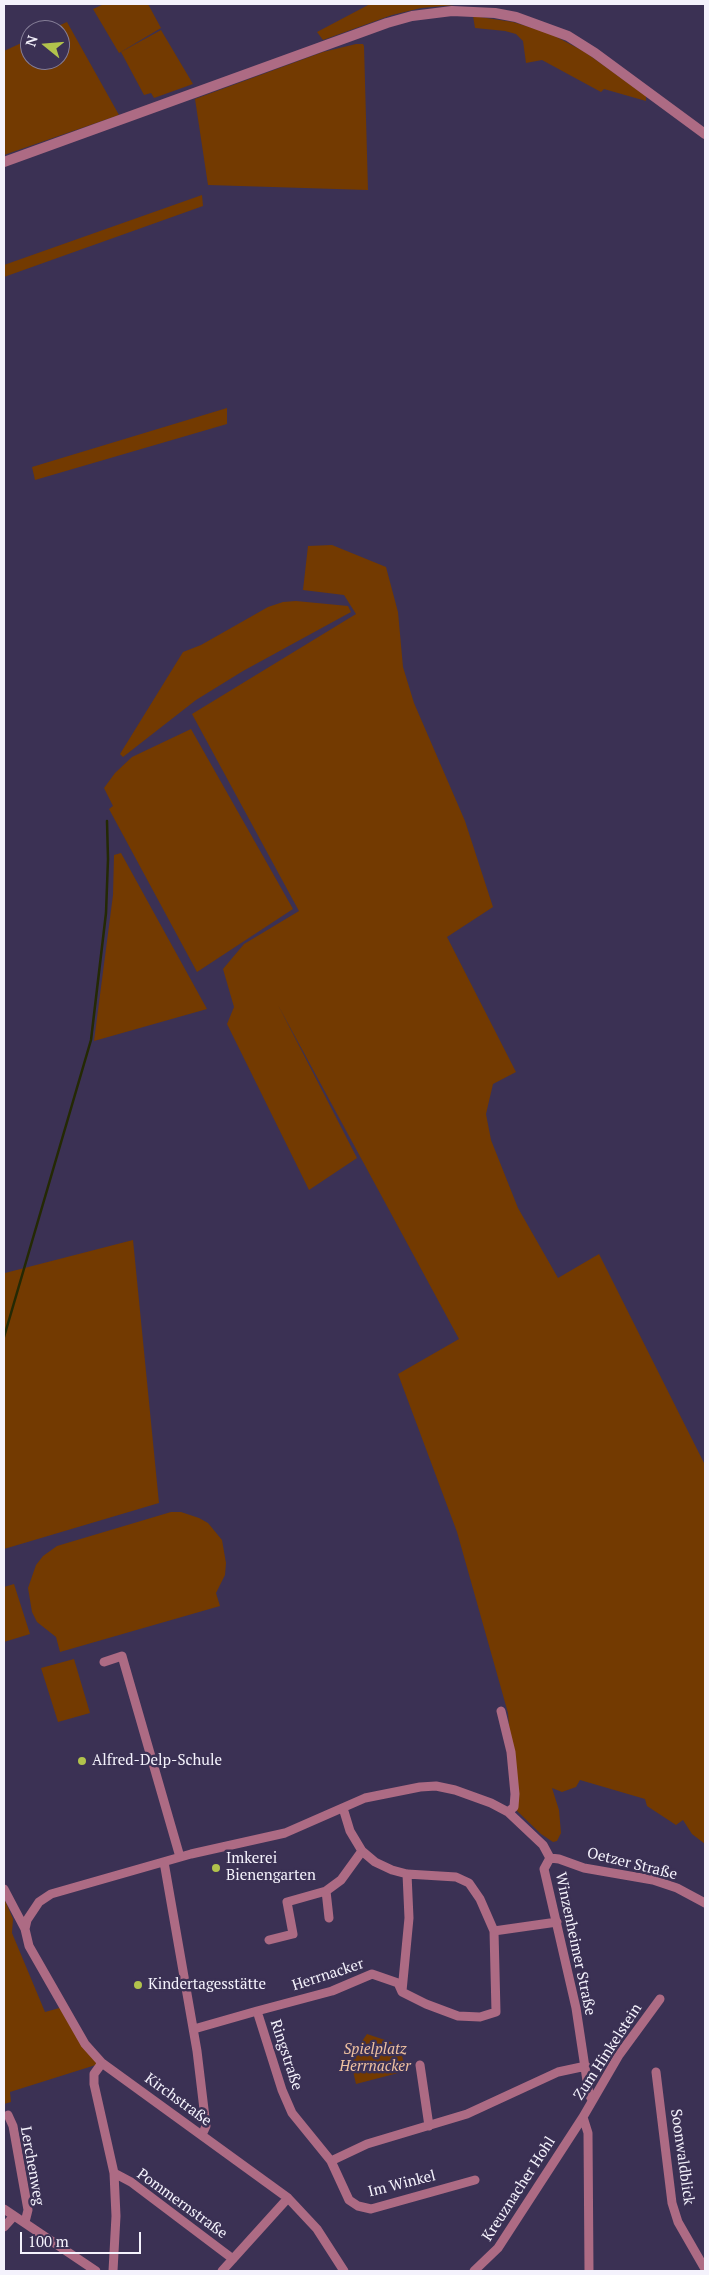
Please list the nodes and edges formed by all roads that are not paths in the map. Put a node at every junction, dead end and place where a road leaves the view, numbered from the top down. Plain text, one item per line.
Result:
1 (705, 134) edge
2 (4, 162) edge
3 (104, 1662) dead end
4 (500, 1711) dead end
5 (343, 1808) junction
6 (508, 1812) junction
7 (362, 1851) junction
8 (180, 1857) junction
9 (550, 1858) junction
10 (164, 1862) junction
11 (407, 1874) junction
12 (4, 1889) edge
13 (326, 1891) junction
14 (705, 1903) edge
15 (329, 1918) dead end
16 (557, 1922) junction
17 (25, 1929) junction
18 (494, 1931) junction
19 (269, 1940) dead end
20 (402, 1992) junction
21 (660, 1999) dead end
22 (257, 2011) junction
23 (194, 2029) junction
24 (102, 2062) junction
25 (420, 2065) dead end
26 (586, 2066) junction
27 (656, 2072) dead end
28 (592, 2100) junction
29 (8, 2115) dead end
30 (583, 2118) junction
31 (430, 2126) junction
32 (202, 2135) junction
33 (331, 2162) junction
34 (114, 2173) junction
35 (475, 2180) dead end
36 (288, 2198) junction
37 (4, 2209) edge
38 (13, 2217) junction
39 (25, 2222) junction
40 (4, 2227) edge
41 (233, 2259) junction
42 (705, 2269) edge
43 (96, 2271) edge
44 (113, 2271) edge
45 (222, 2271) edge
46 (344, 2271) edge
47 (474, 2271) edge
48 (588, 2271) edge

1 - 2 street
3 - 8 street
4 - 6 street
5 - 6 street, Winzenheimer Straße
5 - 7 street, Herrnacker
5 - 8 street, Winzenheimer Straße
6 - 9 street, Winzenheimer Straße
7 - 11 street, Herrnacker
7 - 13 street
8 - 10 street, Winzenheimer Straße
9 - 14 street, Oetzer Straße
9 - 16 street, Winzenheimer Straße
10 - 17 street, Winzenheimer Straße
10 - 23 street
11 - 18 street, Herrnacker
11 - 20 street
12 - 17 street, Kirchstraße
13 - 15 street
13 - 19 street
16 - 18 street
16 - 26 street, Winzenheimer Straße
17 - 24 street, Kirchstraße
18 - 20 street, Herrnacker
20 - 22 street, Herrnacker
21 - 28 street, Zum Hinkelstein
22 - 23 street, Ringstraße
22 - 33 street, Ringstraße
23 - 32 street
24 - 32 street, Kirchstraße
24 - 34 street
25 - 31 street
26 - 28 street, Winzenheimer Straße
26 - 31 street
27 - 42 street, Soonwaldblick
28 - 30 street, Zum Hinkelstein
29 - 39 street, Lerchenweg
30 - 47 street, Kreuznacher Hohl
30 - 48 street, Zum Hinkelstein
31 - 33 street
32 - 36 street, Kirchstraße
33 - 35 street, Im Winkel
34 - 41 street, Pommernstraße
34 - 44 street
36 - 41 street
36 - 46 street, Kirchstraße
37 - 38 street
38 - 39 street
38 - 40 street
39 - 43 street
41 - 45 street

